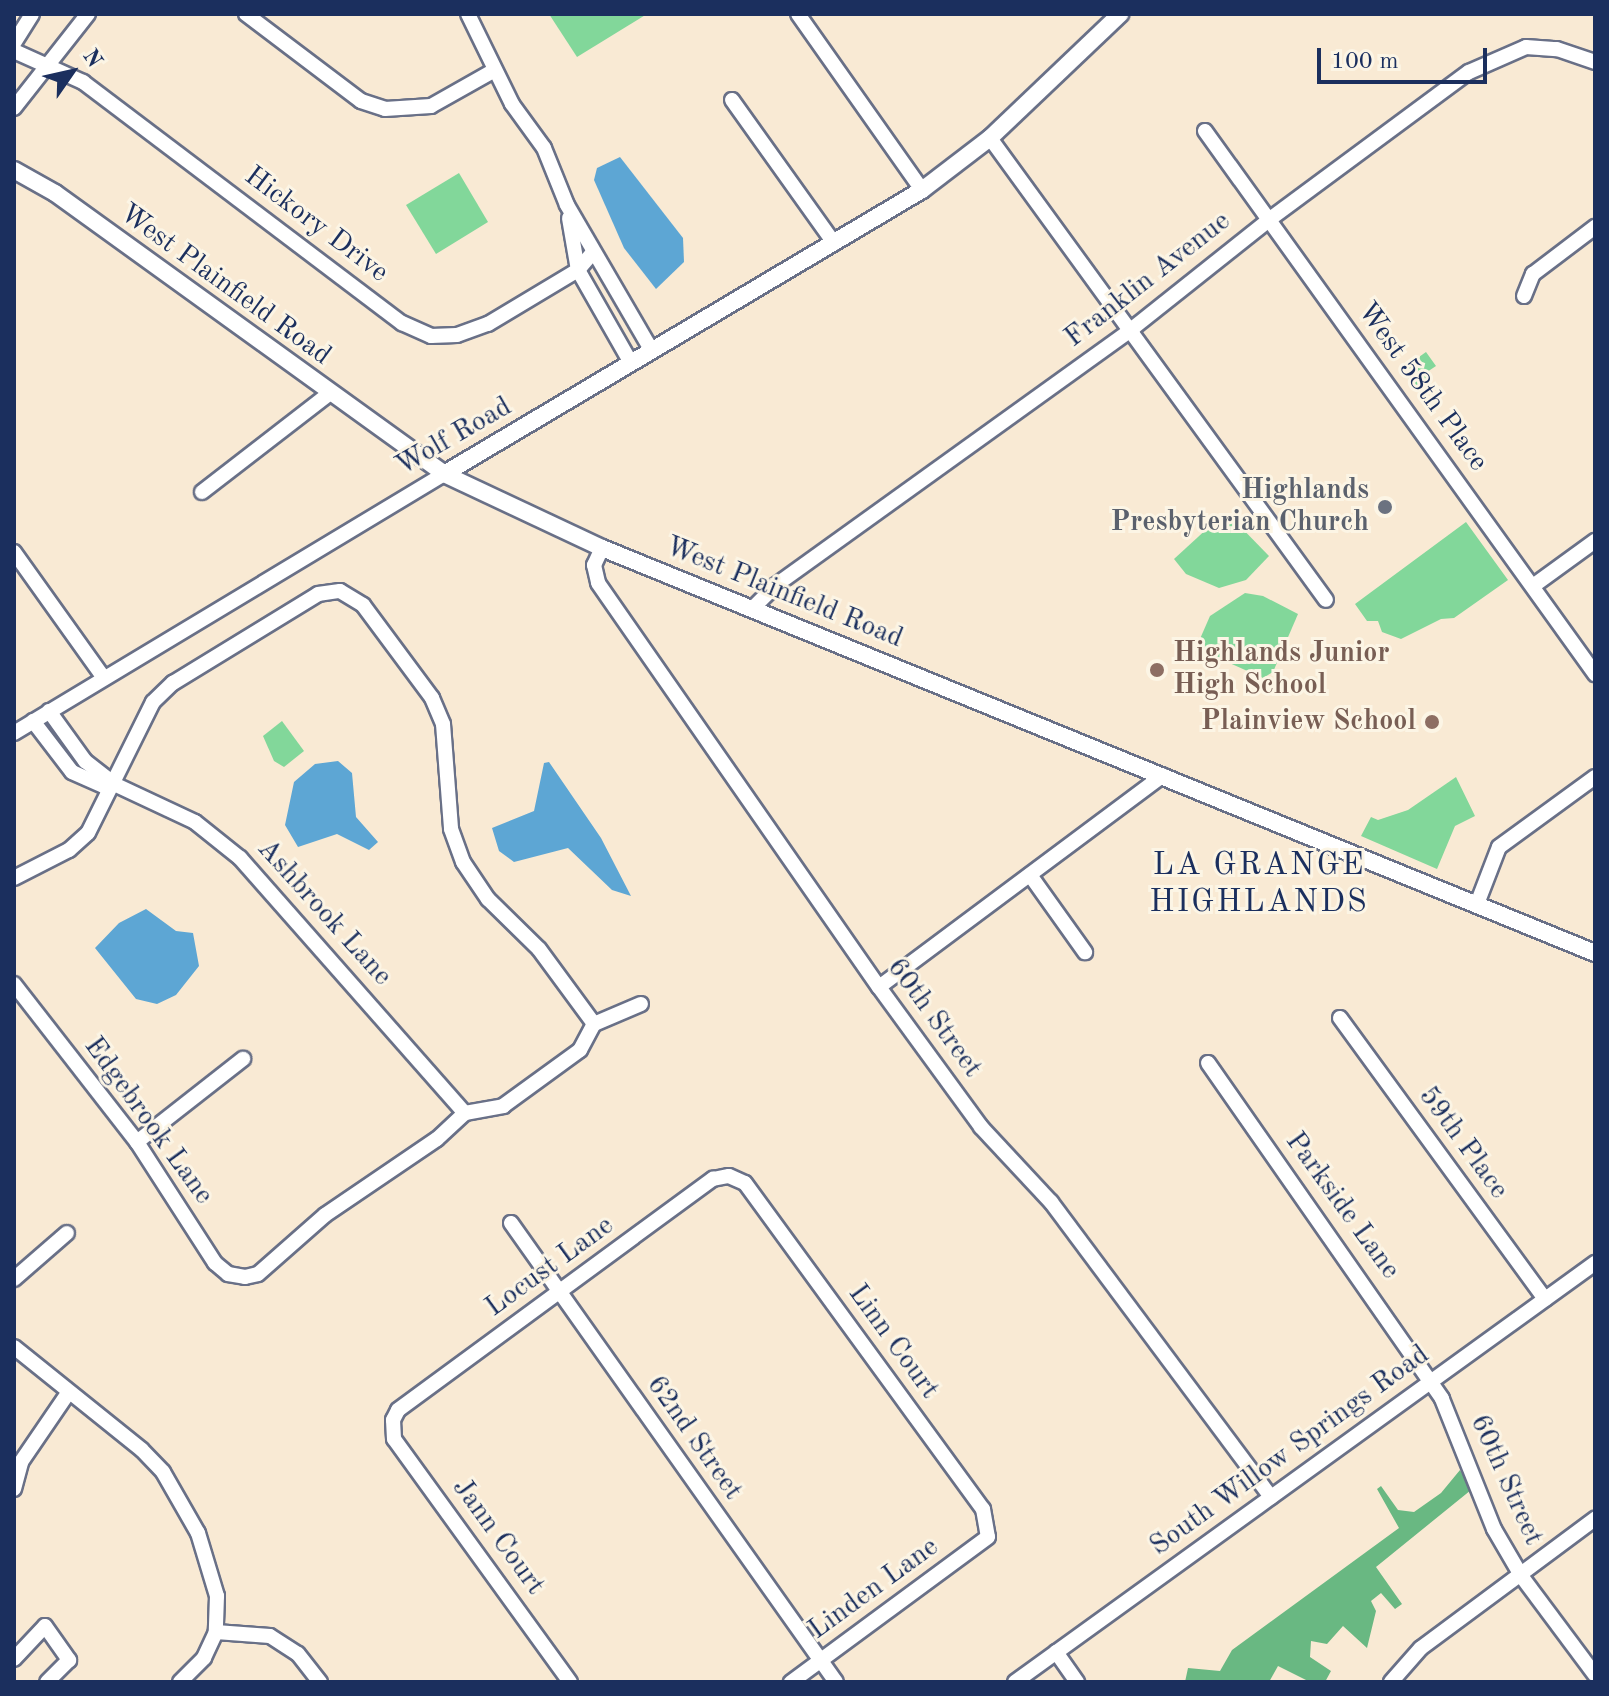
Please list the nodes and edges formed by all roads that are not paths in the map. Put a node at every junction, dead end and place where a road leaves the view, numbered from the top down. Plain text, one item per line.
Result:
1 (32, 14) edge
2 (88, 14) edge
3 (246, 14) edge
4 (468, 14) edge
5 (798, 14) edge
6 (1120, 14) edge
7 (14, 43) edge
8 (14, 51) edge
9 (1595, 62) edge
10 (47, 66) junction
11 (495, 70) junction
12 (732, 100) dead end
13 (14, 108) edge
14 (1205, 131) dead end
15 (990, 138) junction
16 (14, 170) edge
17 (922, 190) junction
18 (567, 205) junction
19 (1270, 219) junction
20 (1595, 227) edge
21 (834, 243) junction
22 (593, 252) junction
23 (578, 270) junction
24 (1524, 296) dead end
25 (1133, 328) junction
26 (652, 351) junction
27 (631, 363) junction
28 (330, 393) junction
29 (444, 474) junction
30 (202, 492) dead end
31 (1595, 541) edge
32 (602, 548) junction
33 (14, 552) edge
34 (1533, 586) junction
35 (1326, 600) dead end
36 (752, 609) junction
37 (1595, 674) edge
38 (103, 677) junction
39 (49, 711) junction
40 (33, 721) junction
41 (14, 733) edge
42 (1163, 775) junction
43 (1595, 777) edge
44 (114, 784) junction
45 (1030, 875) junction
46 (14, 878) edge
47 (1477, 904) junction
48 (1085, 952) dead end
49 (1595, 953) edge
50 (14, 984) edge
51 (879, 987) junction
52 (641, 1004) dead end
53 (1340, 1018) dead end
54 (594, 1024) junction
55 (243, 1059) dead end
56 (1208, 1063) dead end
57 (465, 1113) junction
58 (137, 1142) junction
59 (745, 1183) joint
60 (511, 1223) dead end
61 (67, 1233) dead end
62 (1595, 1263) edge
63 (14, 1279) edge
64 (559, 1293) junction
65 (1545, 1299) junction
66 (14, 1347) edge
67 (1431, 1382) junction
68 (68, 1393) junction
69 (393, 1420) joint
70 (18, 1463) edge
71 (14, 1489) edge
72 (1271, 1497) junction
73 (1595, 1519) edge
74 (988, 1537) joint
75 (1522, 1577) junction
76 (216, 1632) junction
77 (1056, 1652) junction
78 (14, 1659) edge
79 (821, 1661) junction
80 (1595, 1675) edge
81 (47, 1682) edge
82 (180, 1682) edge
83 (320, 1682) edge
84 (570, 1682) edge
85 (791, 1682) edge
86 (836, 1682) edge
87 (1015, 1682) edge
88 (1077, 1682) edge
89 (1391, 1682) edge

1 - 7 street
2 - 10 street
3 - 11 street
4 - 11 street
5 - 17 street
6 - 15 main road, Wolf Road
8 - 10 street, Hickory Drive
9 - 19 street, Franklin Avenue
10 - 13 street
10 - 23 street, Hickory Drive
11 - 18 street
12 - 21 street
14 - 19 street, West 58th Place
15 - 17 main road, Wolf Road
15 - 25 street
16 - 28 main road, West Plainfield Road
17 - 21 main road, Wolf Road
18 - 22 street
18 - 23 street
19 - 25 street, Franklin Avenue
19 - 34 street, West 58th Place
20 - 24 street
21 - 26 main road, Wolf Road
22 - 23 street, Hickory Drive
22 - 26 street
23 - 27 street
25 - 35 street
25 - 36 street, Franklin Avenue
26 - 27 main road, Wolf Road
27 - 29 main road, Wolf Road
28 - 29 main road, West Plainfield Road
28 - 30 street
29 - 32 main road, West Plainfield Road
29 - 38 street, Wolf Road
31 - 34 street
32 - 36 main road, West Plainfield Road
32 - 51 street, 60th Street
33 - 38 street
34 - 37 street, West 58th Place
36 - 42 main road, West Plainfield Road
38 - 39 street, Wolf Road
39 - 40 street, Wolf Road
39 - 44 street, Ashbrook Lane
40 - 41 street, Wolf Road
40 - 44 street, Ashbrook Lane
42 - 45 street
42 - 47 main road, West Plainfield Road
43 - 47 street
44 - 46 street
44 - 54 street
44 - 57 street, Ashbrook Lane
45 - 48 street
45 - 51 street
47 - 49 main road, West Plainfield Road
50 - 58 street, Edgebrook Lane
51 - 72 street, 60th Street
52 - 54 street
53 - 65 street, 59th Place
54 - 57 street
55 - 58 street
56 - 67 street, Parkside Lane
57 - 58 street, Edgebrook Lane
59 - 64 street, Locust Lane
59 - 74 street, Linn Court
60 - 64 street, 62nd Street
61 - 63 street
62 - 65 street, South Willow Springs Road
64 - 69 street, Locust Lane
64 - 79 street, 62nd Street
65 - 67 street, South Willow Springs Road
66 - 68 street
67 - 72 street, South Willow Springs Road
67 - 75 street, 60th Street
68 - 70 street
68 - 76 street
69 - 84 street, Jann Court
70 - 71 street
72 - 77 street, South Willow Springs Road
73 - 75 street
74 - 79 street, Linden Lane
75 - 80 street, 60th Street
75 - 89 street
76 - 82 street
76 - 83 street
77 - 87 street, South Willow Springs Road
77 - 88 street
78 - 81 street
79 - 85 street, Linden Lane
79 - 86 street, 62nd Street

